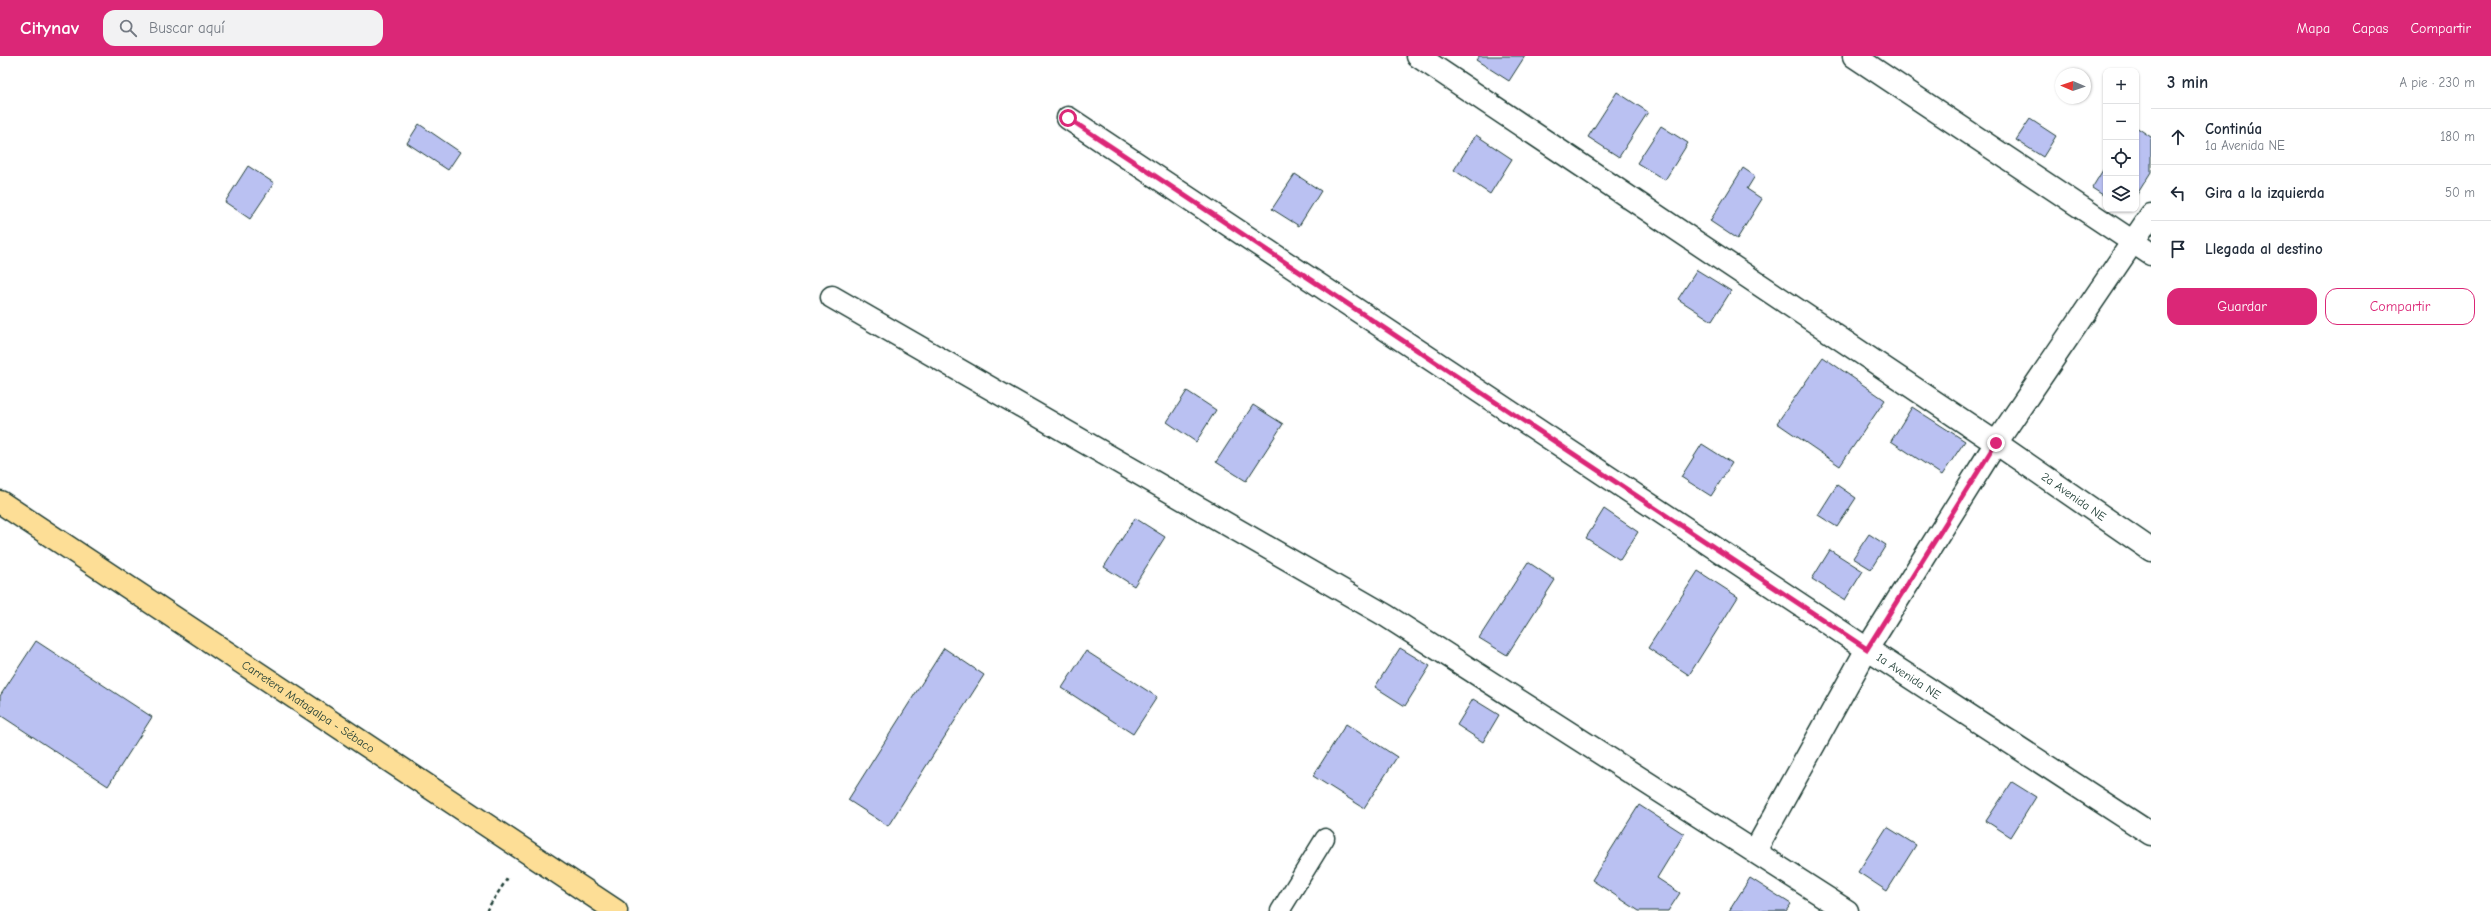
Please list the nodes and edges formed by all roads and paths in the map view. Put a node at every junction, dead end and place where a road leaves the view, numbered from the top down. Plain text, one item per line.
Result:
1 (1418, 56) edge
2 (1854, 56) edge
3 (1068, 118) dead end
4 (2151, 216) edge
5 (2133, 241) junction
6 (2151, 254) edge
7 (832, 297) dead end
8 (1996, 443) junction
9 (0, 502) edge
10 (2151, 550) edge
11 (1867, 649) junction
12 (2151, 834) edge
13 (1325, 838) dead end
14 (2151, 847) edge
15 (1755, 851) junction
16 (524, 852) junction
17 (486, 911) edge
18 (616, 911) edge
19 (1280, 911) edge
20 (1848, 911) edge

1 - 8 street, 2a Avenida NE
2 - 5 street
3 - 11 street, 1a Avenida NE
4 - 5 street
5 - 6 street
5 - 8 street
7 - 15 street
8 - 10 street, 2a Avenida NE
8 - 11 street
9 - 16 main road, Carretera Matagalpa - Sébaco
11 - 12 street, 1a Avenida NE
11 - 14 street
11 - 15 street
13 - 19 lane
15 - 20 street
16 - 17 path
16 - 18 main road, Carretera Matagalpa - Sébaco

